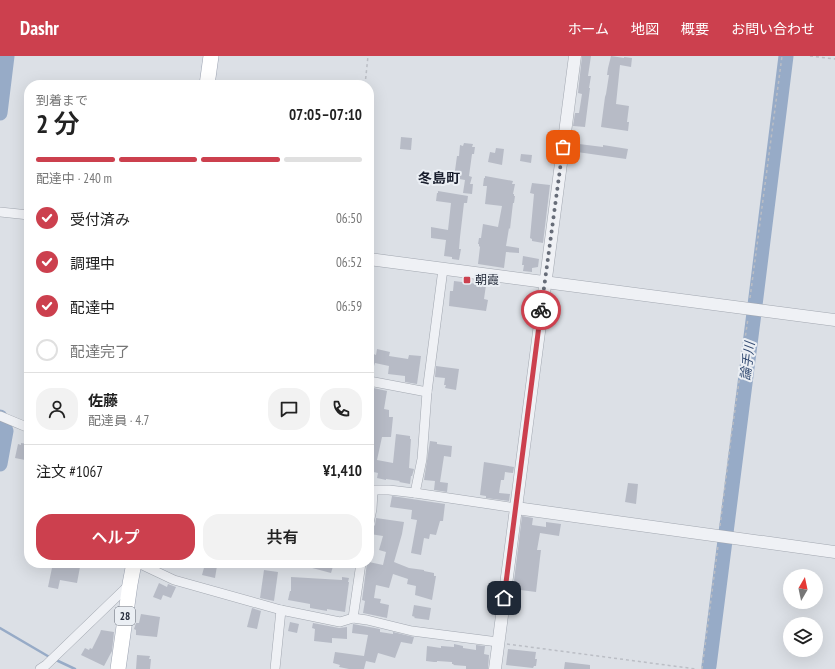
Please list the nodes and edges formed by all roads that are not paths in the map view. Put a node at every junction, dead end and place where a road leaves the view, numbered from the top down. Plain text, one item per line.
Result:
1 (211, 56) edge
2 (575, 56) edge
3 (208, 80) edge
4 (0, 212) edge
5 (24, 215) edge
6 (374, 260) edge
7 (443, 269) junction
8 (545, 283) junction
9 (835, 320) edge
10 (374, 382) edge
11 (427, 392) junction
12 (0, 416) edge
13 (24, 426) edge
14 (374, 491) edge
15 (415, 493) junction
16 (516, 508) junction
17 (835, 552) edge
18 (133, 568) edge
19 (149, 568) edge
20 (360, 568) edge
21 (130, 584) junction
22 (282, 610) junction
23 (353, 618) junction
24 (498, 642) junction
25 (43, 667) edge
26 (118, 669) edge
27 (274, 669) edge
28 (495, 669) edge

1 - 3 main road
2 - 8 street
4 - 5 street
6 - 7 street
7 - 8 street
7 - 11 street
8 - 9 street
8 - 16 street
10 - 11 street
11 - 15 street
12 - 13 street
14 - 15 street
15 - 16 street
16 - 17 street
16 - 24 street
18 - 21 main road, 28
19 - 22 street
20 - 23 street
21 - 25 street
21 - 26 main road, 28
22 - 23 street
22 - 27 street
23 - 24 street
24 - 28 street

